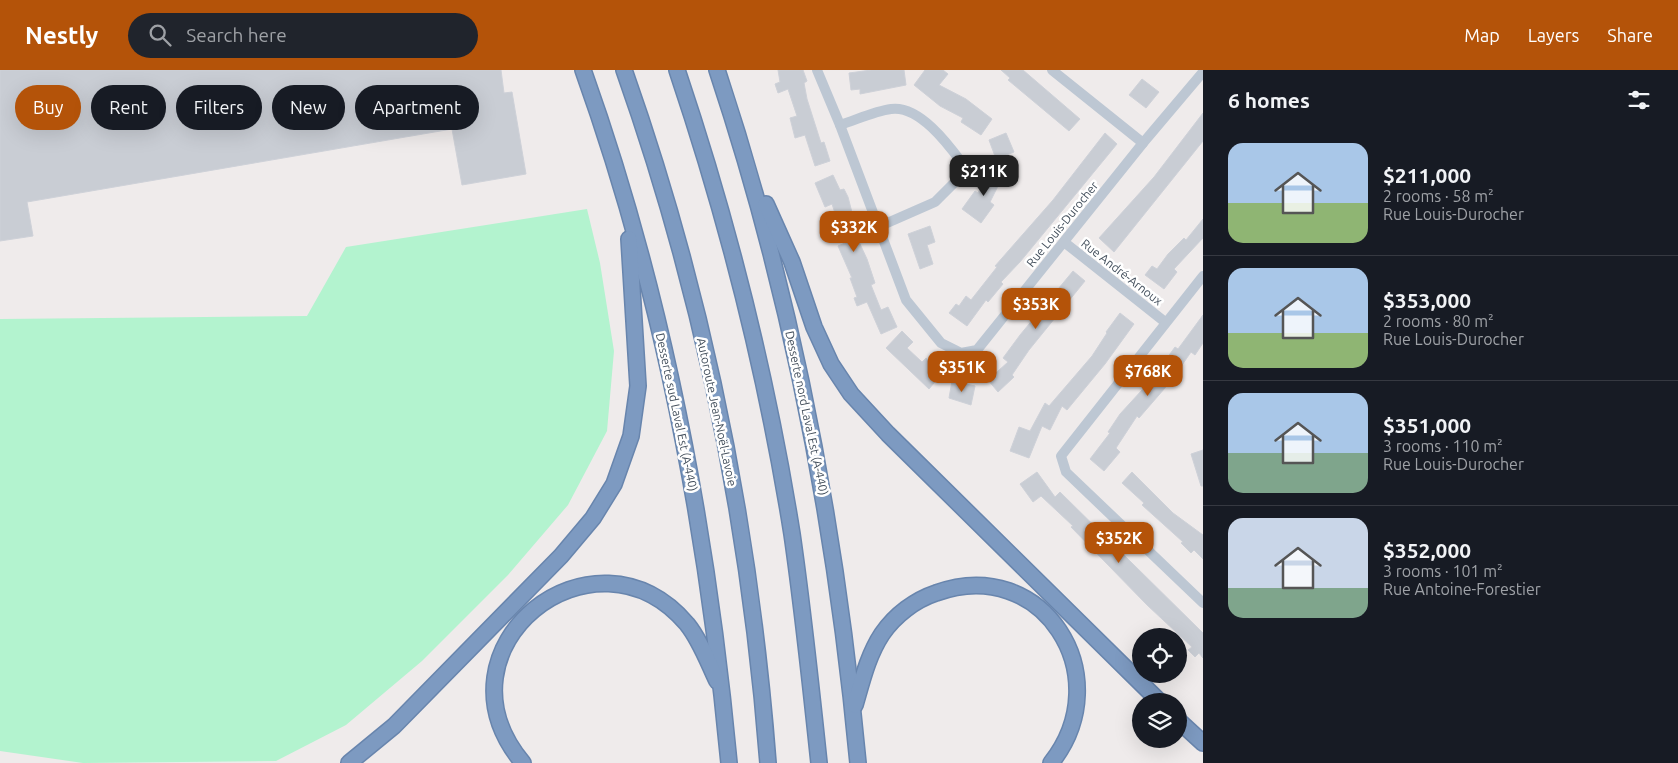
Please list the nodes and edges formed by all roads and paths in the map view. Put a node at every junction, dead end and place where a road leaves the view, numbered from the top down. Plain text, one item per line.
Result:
1 (583, 70) edge
2 (624, 70) edge
3 (676, 70) edge
4 (717, 70) edge
5 (817, 70) edge
6 (1052, 70) edge
7 (1203, 72) edge
8 (840, 125) junction
9 (1143, 143) junction
10 (745, 157) junction
11 (628, 213) junction
12 (878, 227) junction
13 (1064, 242) junction
14 (1203, 276) edge
15 (1165, 322) junction
16 (1203, 603) edge
17 (1151, 693) edge
18 (723, 694) junction
19 (853, 711) junction
20 (1187, 729) edge
21 (1203, 744) edge
22 (349, 763) edge
23 (523, 763) edge
24 (729, 763) edge
25 (768, 763) edge
26 (818, 763) edge
27 (858, 763) edge
28 (1051, 763) edge

1 - 11 highway, Desserte sud Laval Est (A-440)
2 - 25 highway, Autoroute Jean-Noël-Lavoie
3 - 26 highway
4 - 10 highway, Desserte nord Laval Est (A-440)
5 - 8 street, Rue Louis-Durocher
6 - 9 street
7 - 9 street, Rue Louis-Durocher
8 - 12 street, Rue Louis-Durocher
8 - 12 street
9 - 13 street, Rue Louis-Durocher
10 - 17 highway
10 - 19 highway, Desserte nord Laval Est (A-440)
11 - 18 highway, Desserte sud Laval Est (A-440)
11 - 22 highway
12 - 13 street, Rue Louis-Durocher
13 - 15 street, Rue André-Arnoux
14 - 15 street
15 - 16 street
18 - 23 highway
18 - 24 highway, Desserte sud Laval Est (A-440)
19 - 27 highway, Desserte nord Laval Est (A-440)
19 - 28 highway
20 - 21 highway

